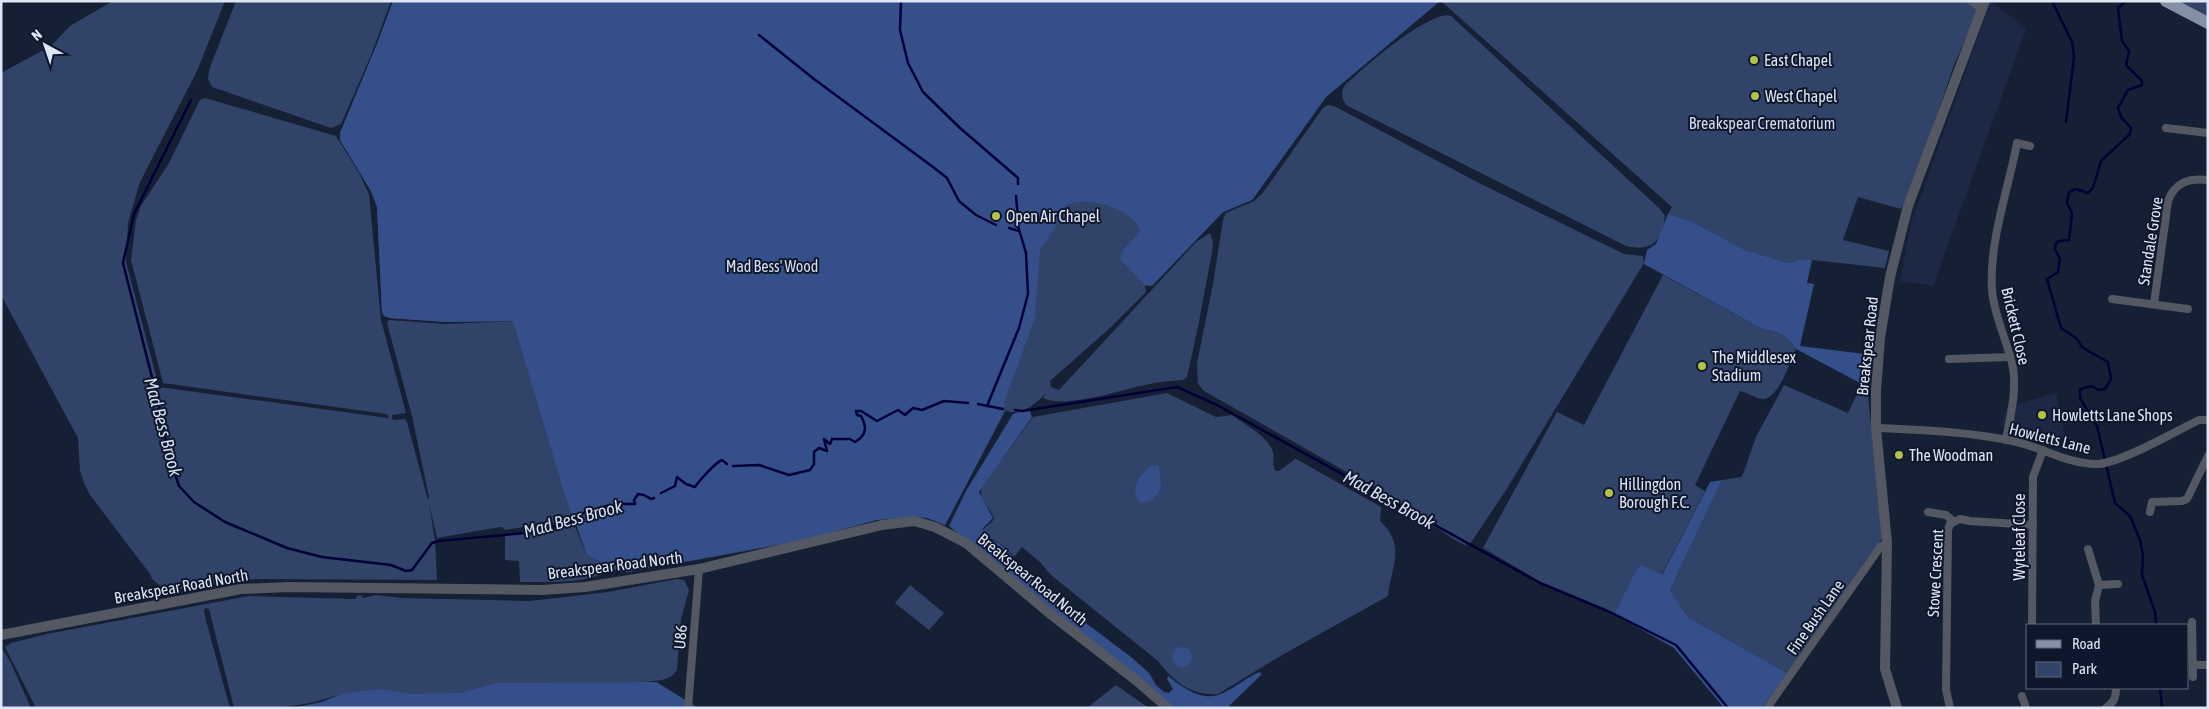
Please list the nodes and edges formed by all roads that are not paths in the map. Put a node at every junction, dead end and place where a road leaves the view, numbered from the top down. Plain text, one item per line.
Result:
1 (1971, 1) edge
2 (2166, 1) edge
3 (1983, 5) edge
4 (2208, 23) edge
5 (2166, 128) dead end
6 (2208, 133) edge
7 (2030, 146) dead end
8 (2208, 180) edge
9 (2112, 299) dead end
10 (2154, 304) junction
11 (2188, 308) dead end
12 (2010, 357) junction
13 (1949, 359) dead end
14 (2208, 420) edge
15 (1876, 428) junction
16 (2006, 440) junction
17 (2043, 450) junction
18 (2208, 456) edge
19 (1928, 512) dead end
20 (2150, 512) dead end
21 (1953, 521) junction
22 (2033, 525) junction
23 (1886, 543) junction
24 (2088, 550) dead end
25 (699, 570) junction
26 (2118, 584) dead end
27 (2099, 585) junction
28 (2192, 622) dead end
29 (2032, 624) edge
30 (2096, 624) edge
31 (1, 635) edge
32 (2193, 665) junction
33 (2208, 665) edge
34 (2193, 677) dead end
35 (2116, 689) edge
36 (2022, 696) dead end
37 (2111, 706) edge
38 (688, 708) edge
39 (1168, 708) edge
40 (1767, 708) edge
41 (1897, 708) edge
42 (1950, 708) edge
43 (2026, 708) edge

1 - 3 street
2 - 4 main road
3 - 15 street, Breakspear Road
5 - 6 street
7 - 12 street, Brickett Close
8 - 10 street, Standale Grove
9 - 10 street
10 - 11 street
12 - 13 street
12 - 16 street, Brickett Close
14 - 17 street, Howletts Lane
15 - 16 street, Howletts Lane
15 - 23 street, Breakspear Road
16 - 17 street, Howletts Lane
17 - 22 street, Wyteleaf Close
18 - 20 street
19 - 21 street
21 - 22 street, Stowe Crescent
21 - 42 street, Stowe Crescent
22 - 29 street, Wyteleaf Close
23 - 40 street, Fine Bush Lane
23 - 41 street, Breakspear Road
24 - 27 street
25 - 31 street, Breakspear Road North
25 - 38 street, U86
25 - 39 street, Breakspear Road North
26 - 27 street
27 - 30 street
28 - 32 street
32 - 33 street
32 - 34 street
35 - 37 street
36 - 43 street

